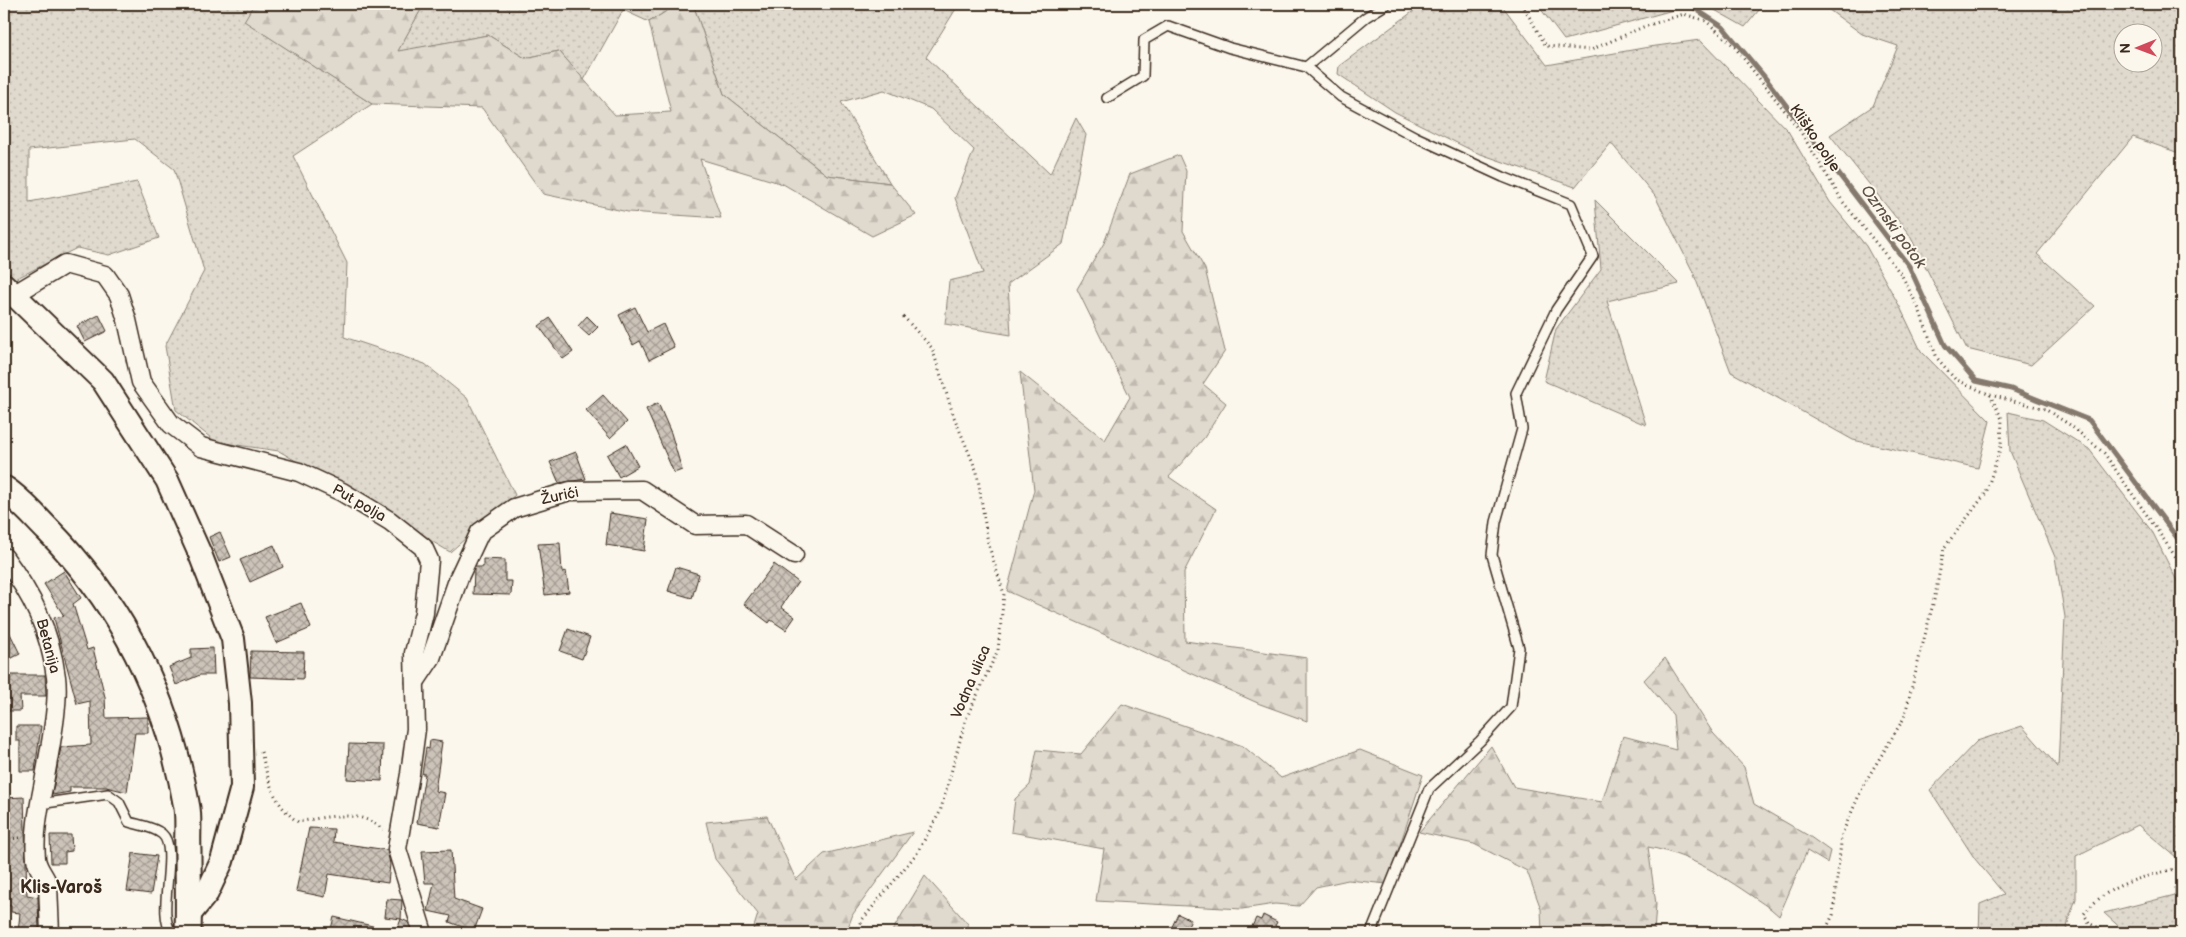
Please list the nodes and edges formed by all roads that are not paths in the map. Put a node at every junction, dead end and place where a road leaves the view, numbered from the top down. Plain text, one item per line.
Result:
1 (1387, 4) edge
2 (1306, 67) junction
3 (1107, 98) dead end
4 (10, 290) edge
5 (4, 489) edge
6 (794, 555) dead end
7 (4, 557) edge
8 (415, 682) junction
9 (39, 804) junction
10 (181, 929) edge
11 (50, 933) edge
12 (423, 933) edge
13 (1371, 933) edge

1 - 2 lane
2 - 3 lane
2 - 13 lane
4 - 8 street, Put polja
4 - 10 street
5 - 10 main road
6 - 8 street, Žurići
7 - 9 street, Betanija
8 - 12 street, Put polja
9 - 10 lane
9 - 11 street, Betanija

